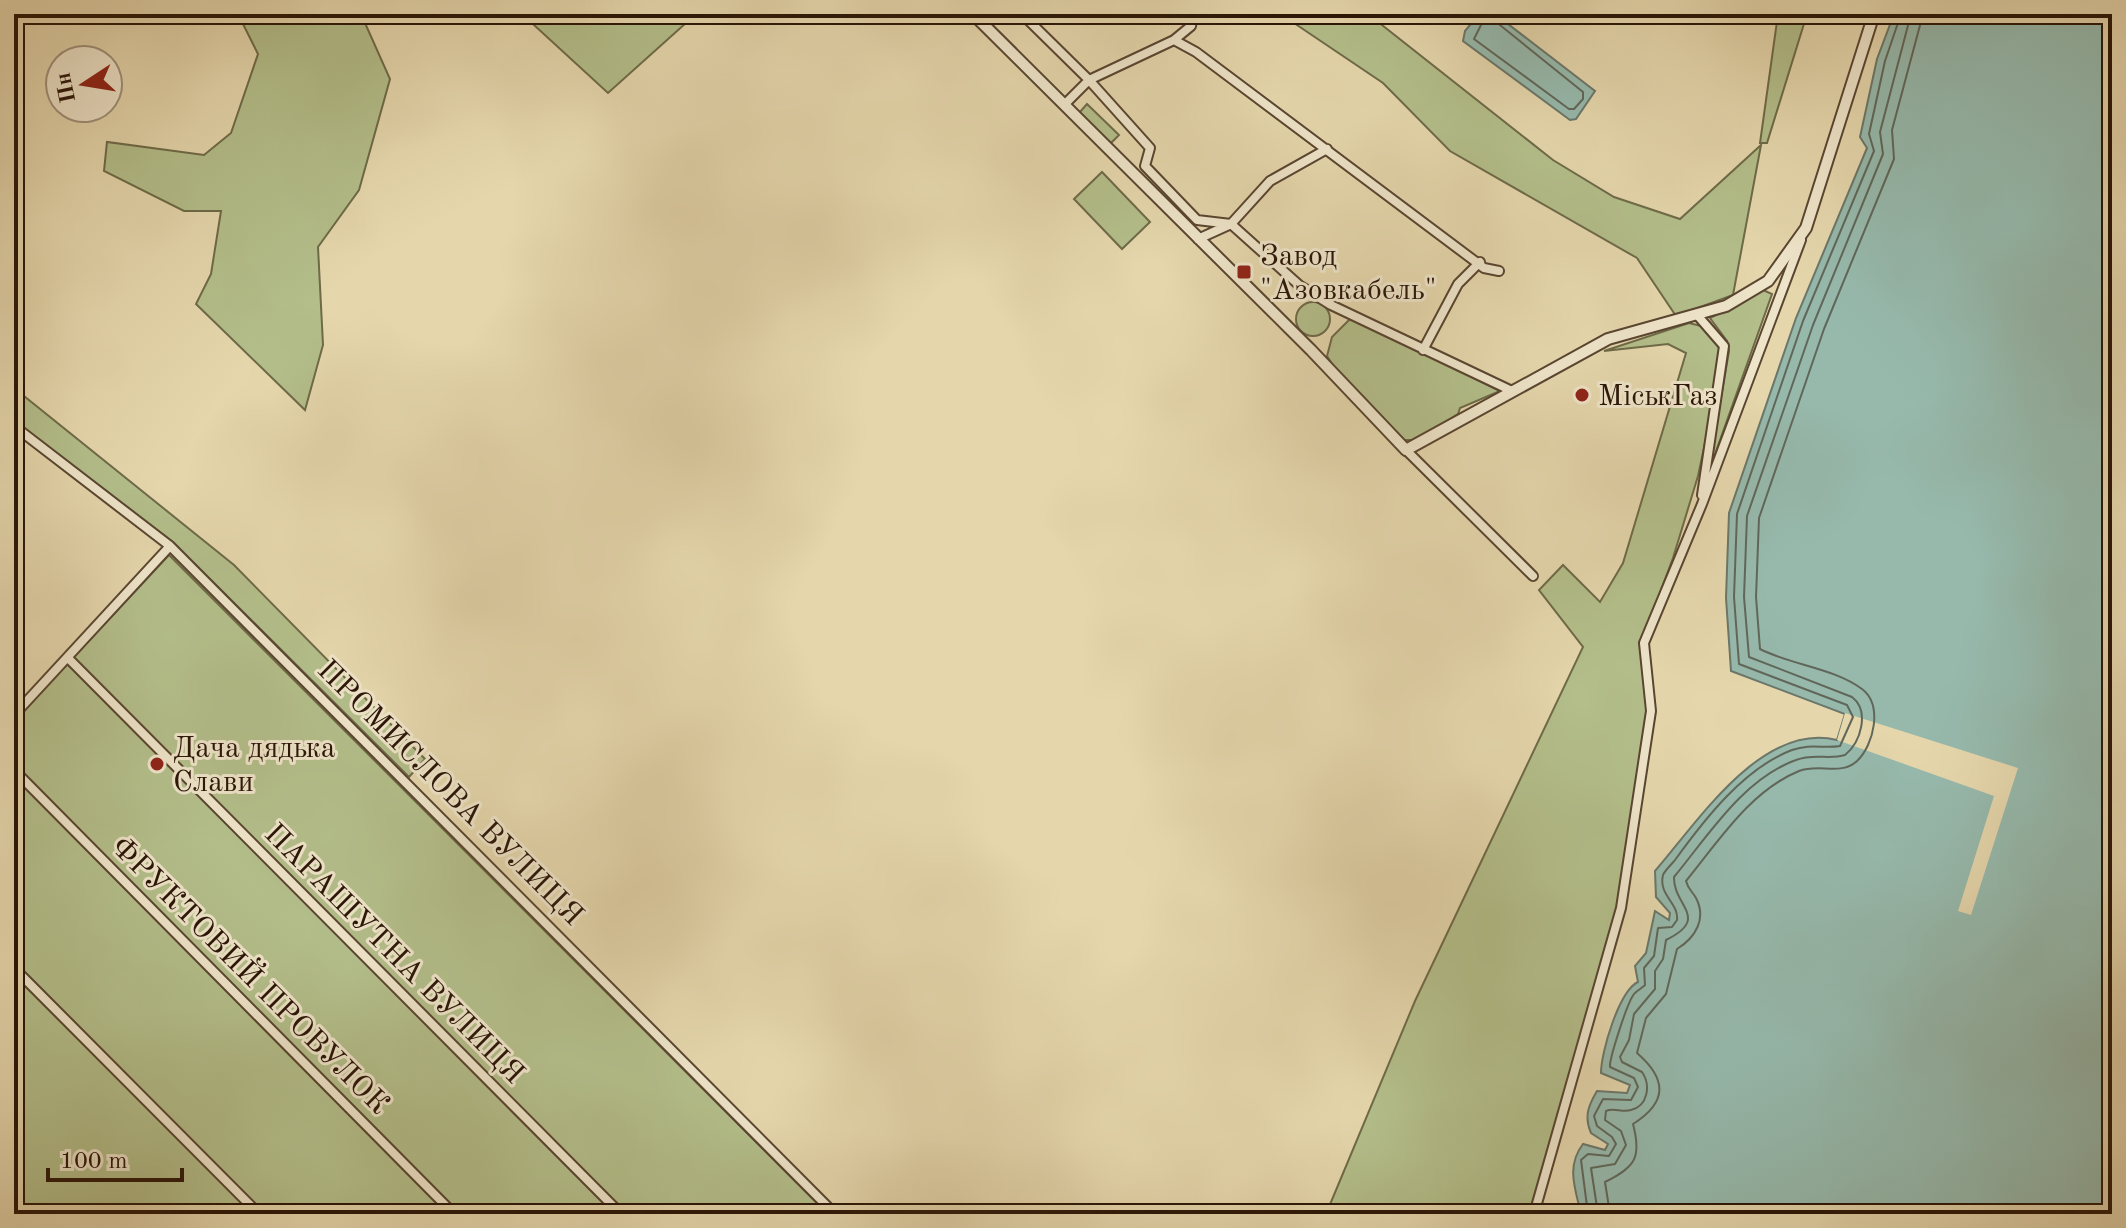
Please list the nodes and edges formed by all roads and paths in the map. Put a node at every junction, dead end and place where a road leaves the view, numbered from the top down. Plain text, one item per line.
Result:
1 (973, 14) edge
2 (1022, 14) edge
3 (1193, 14) edge
4 (1874, 14) edge
5 (1174, 40) junction
6 (1089, 80) junction
7 (1064, 105) junction
8 (1327, 149) junction
9 (1231, 224) junction
10 (1806, 228) junction
11 (1198, 239) junction
12 (1480, 262) junction
13 (1499, 271) dead end
14 (1698, 316) junction
15 (1423, 350) junction
16 (1512, 391) junction
17 (14, 426) edge
18 (1406, 450) junction
19 (1702, 504) junction
20 (170, 546) junction
21 (1533, 576) dead end
22 (68, 658) junction
23 (14, 715) edge
24 (14, 770) edge
25 (14, 968) edge
26 (14, 1208) edge
27 (27, 1214) edge
28 (259, 1214) edge
29 (454, 1214) edge
30 (621, 1214) edge
31 (835, 1214) edge
32 (1534, 1214) edge

1 - 7 street
2 - 6 street
3 - 5 street
4 - 10 street
5 - 6 street
5 - 8 street
6 - 7 street
6 - 9 street
7 - 11 street
8 - 9 street
8 - 12 street
9 - 11 street
9 - 15 street
10 - 14 street
10 - 19 street
11 - 18 street
12 - 13 street
12 - 15 street
14 - 16 street
14 - 19 street
15 - 16 street
16 - 18 street
17 - 20 street, ПРОМИСЛОВА ВУЛИЦЯ
18 - 21 street
19 - 32 street
20 - 22 street
20 - 31 street, ПРОМИСЛОВА ВУЛИЦЯ
22 - 23 street
22 - 30 street, ПАРАШУТНА ВУЛИЦЯ
24 - 29 street, ФРУКТОВИЙ ПРОВУЛОК
25 - 28 street
26 - 27 street

